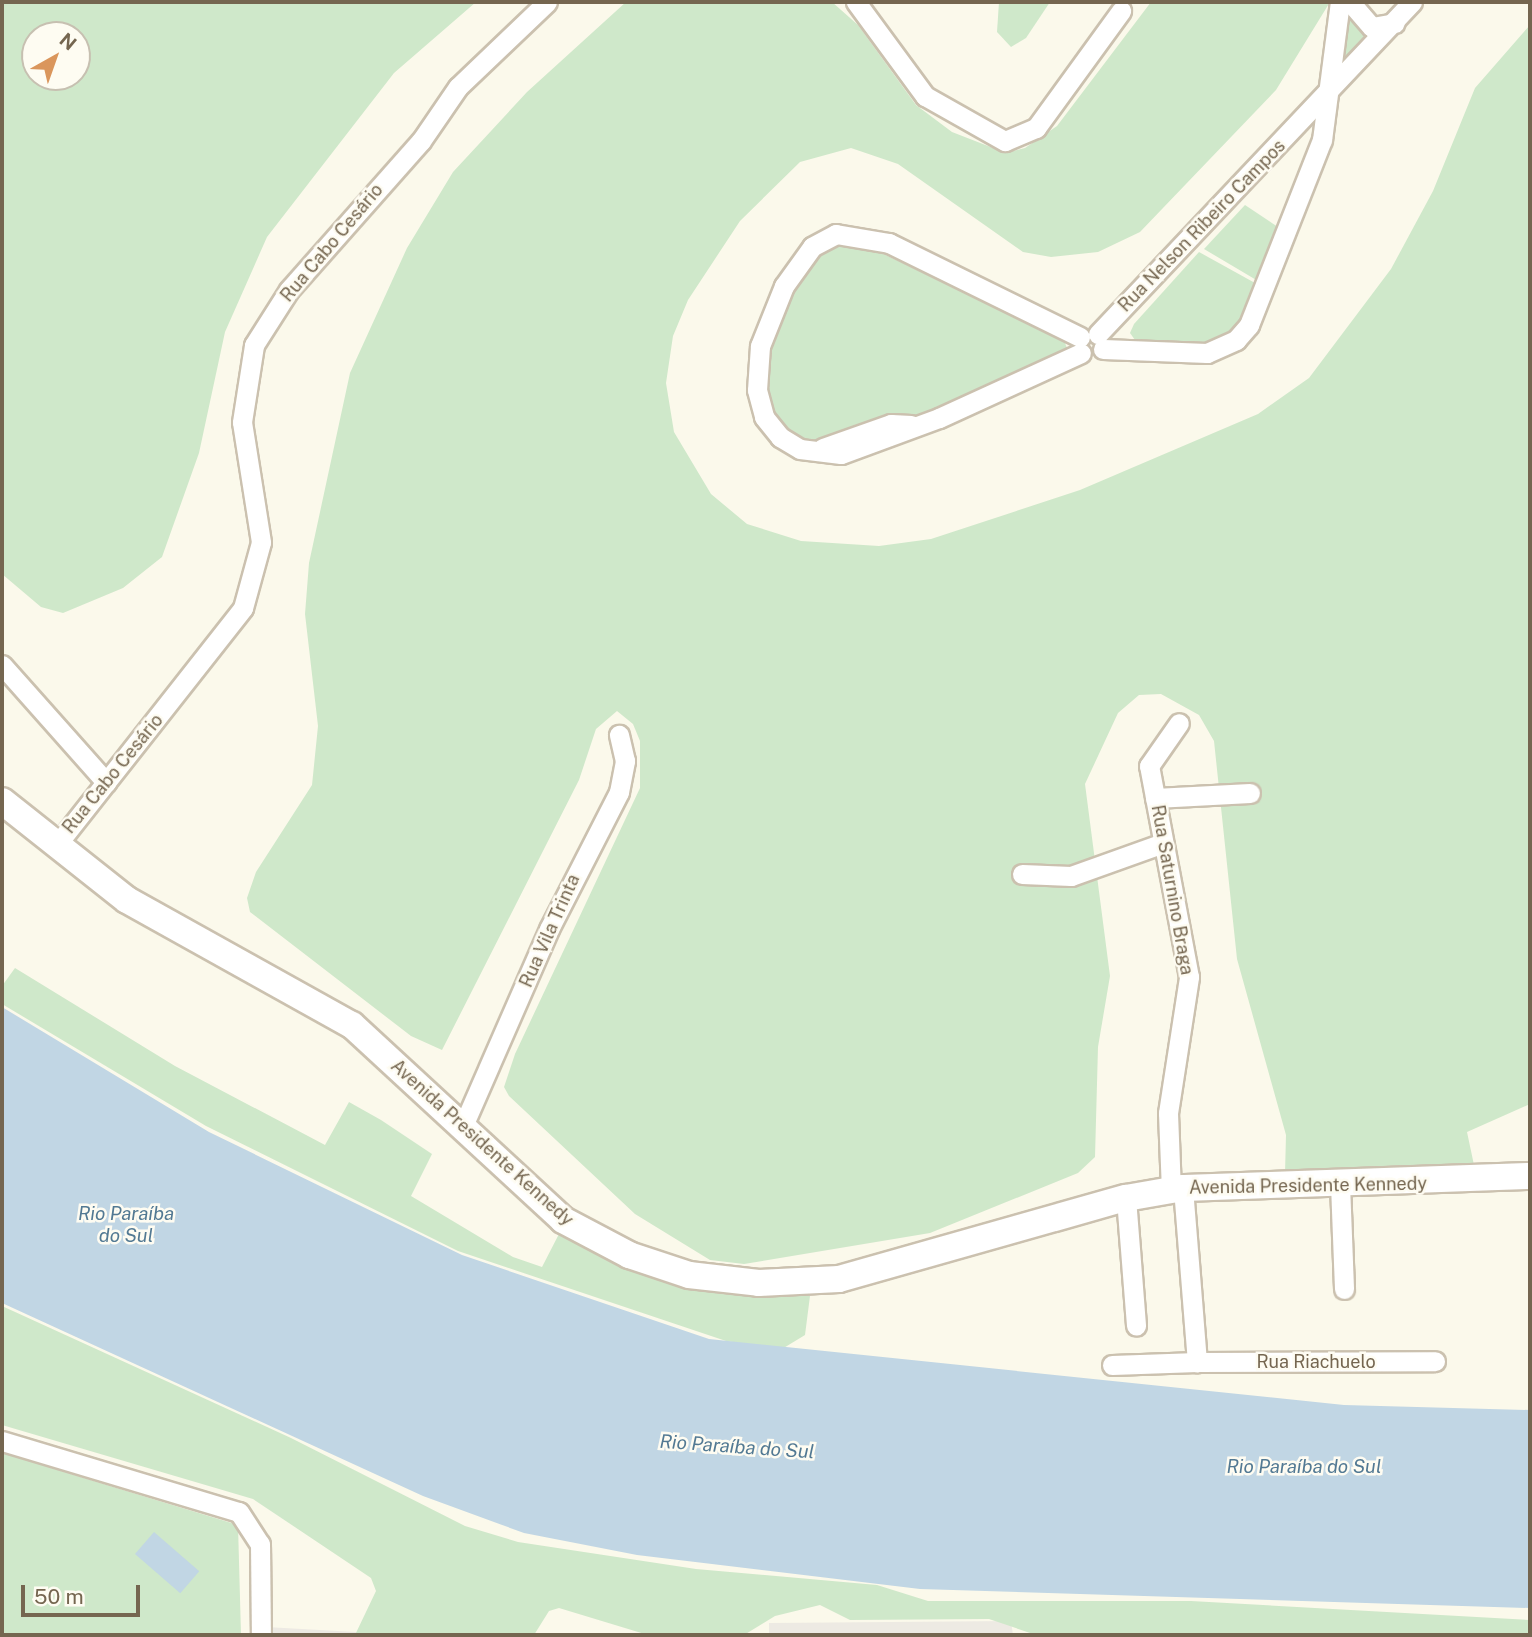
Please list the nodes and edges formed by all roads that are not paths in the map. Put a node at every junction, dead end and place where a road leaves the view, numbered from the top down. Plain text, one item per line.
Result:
1 (547, 2) edge
2 (856, 2) edge
3 (1340, 2) edge
4 (1350, 2) edge
5 (1412, 2) edge
6 (1121, 10) dead end
7 (1395, 23) junction
8 (1333, 92) junction
9 (1091, 343) junction
10 (2, 665) edge
11 (1179, 723) dead end
12 (619, 735) dead end
13 (106, 782) junction
14 (1250, 793) dead end
15 (1155, 798) junction
16 (2, 801) edge
17 (1163, 843) junction
18 (55, 847) junction
19 (1022, 874) dead end
20 (463, 1126) junction
21 (1530, 1162) edge
22 (1530, 1175) edge
23 (1481, 1182) junction
24 (1340, 1184) junction
25 (1177, 1190) junction
26 (1126, 1198) junction
27 (1344, 1289) dead end
28 (1136, 1326) dead end
29 (1435, 1361) dead end
30 (1197, 1362) junction
31 (1112, 1365) dead end
32 (2, 1441) edge
33 (261, 1635) edge

1 - 13 street, Rua Cabo Cesário
2 - 6 street
3 - 8 street, Rua Nelson Ribeiro Campos
4 - 7 street
5 - 7 street, Rua Nelson Ribeiro Campos
7 - 8 street, Rua Nelson Ribeiro Campos
8 - 9 street, Rua Nelson Ribeiro Campos
8 - 9 street, Rua Nelson Ribeiro Campos
9 - 9 street, Rua Nelson Ribeiro Campos
10 - 13 street
11 - 15 street, Rua Saturnino Braga
12 - 20 street, Rua Vila Trinta
13 - 18 street, Rua Cabo Cesário
14 - 15 street
15 - 17 street, Rua Saturnino Braga
16 - 18 main road, Avenida Presidente Kennedy
17 - 19 street
17 - 25 street, Rua Saturnino Braga
18 - 20 main road, Avenida Presidente Kennedy
20 - 26 main road, Avenida Presidente Kennedy
21 - 23 main road, Avenida Presidente Kennedy
22 - 23 main road, Avenida Presidente Kennedy
23 - 24 main road, Avenida Presidente Kennedy
24 - 25 main road, Avenida Presidente Kennedy
24 - 27 street
25 - 26 main road, Avenida Presidente Kennedy
25 - 30 street
26 - 28 street
29 - 30 street, Rua Riachuelo
30 - 31 street, Rua Riachuelo
32 - 33 street

